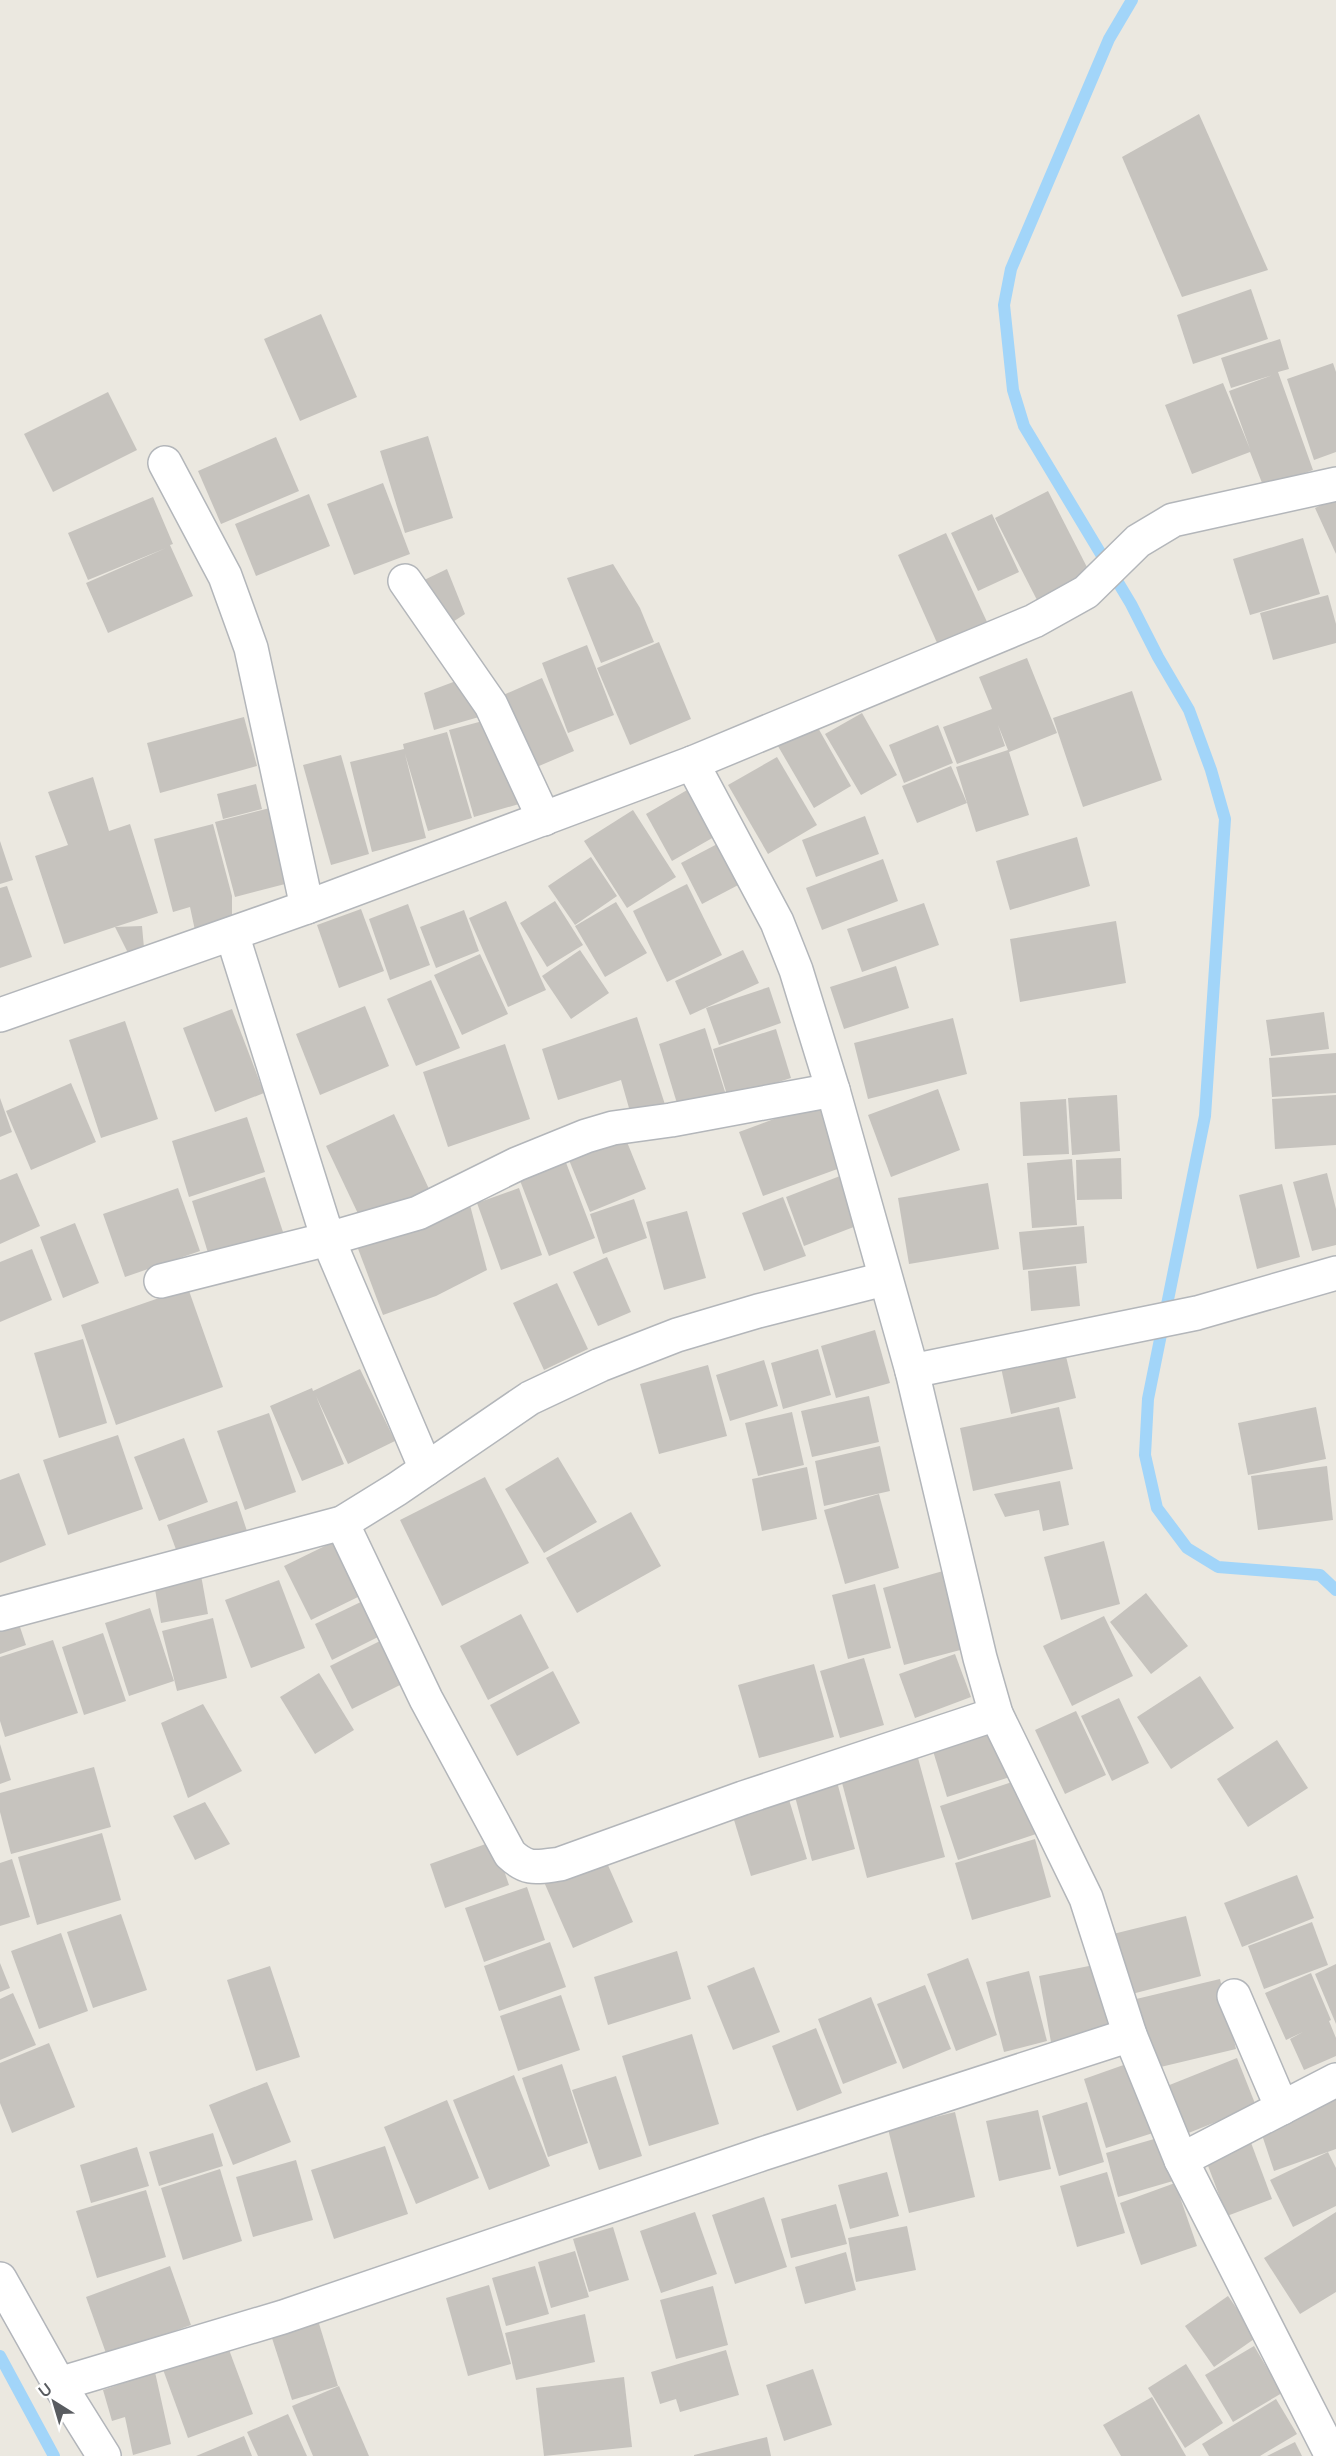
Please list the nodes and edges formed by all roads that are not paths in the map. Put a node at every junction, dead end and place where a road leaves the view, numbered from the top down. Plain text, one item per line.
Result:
1 (165, 463) dead end
2 (1336, 484) edge
3 (405, 581) dead end
4 (692, 763) junction
5 (544, 819) junction
6 (307, 907) junction
7 (232, 934) junction
8 (0, 1015) edge
9 (833, 1090) junction
10 (328, 1239) junction
11 (1336, 1273) edge
12 (884, 1279) junction
13 (161, 1281) dead end
14 (912, 1371) junction
15 (426, 1469) junction
16 (342, 1523) junction
17 (0, 1614) edge
18 (996, 1714) junction
19 (1234, 1996) dead end
20 (1130, 2035) junction
21 (1336, 2080) edge
22 (1282, 2108) junction
23 (1181, 2160) junction
24 (0, 2279) edge
25 (59, 2384) junction
26 (104, 2456) edge
27 (1332, 2456) edge

1 - 6 street
2 - 4 street
3 - 5 street
4 - 5 street
4 - 9 street
5 - 6 street
6 - 7 street
7 - 8 street
7 - 10 street
9 - 10 street
9 - 12 street
10 - 13 street
10 - 15 street
11 - 14 street
12 - 14 street
12 - 15 street
14 - 18 street
15 - 16 street
16 - 17 street
16 - 18 street
18 - 20 street
19 - 22 street
20 - 23 street
20 - 25 street
21 - 22 street
22 - 23 street
23 - 27 street
24 - 25 street
25 - 26 street

